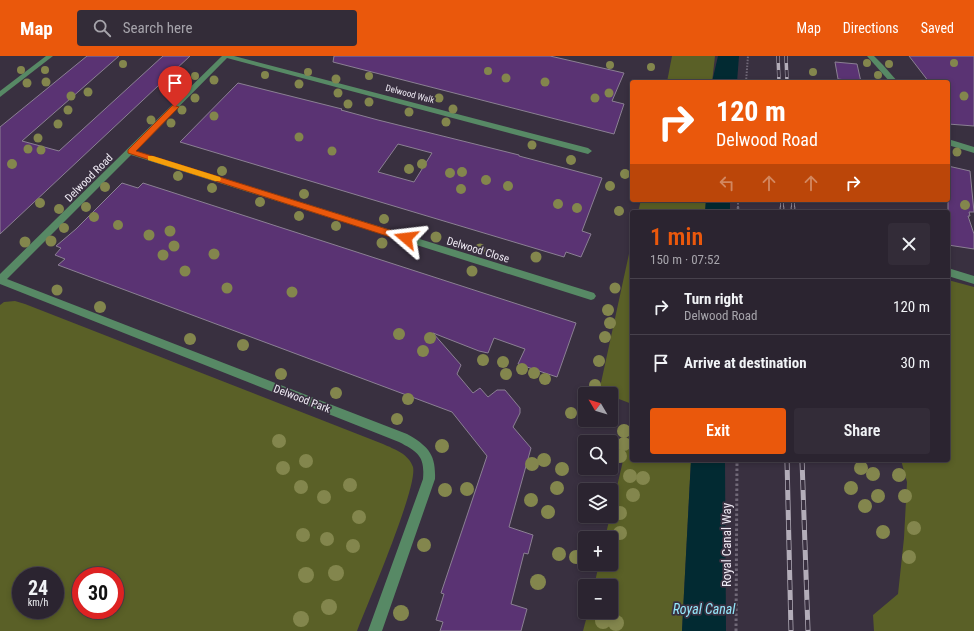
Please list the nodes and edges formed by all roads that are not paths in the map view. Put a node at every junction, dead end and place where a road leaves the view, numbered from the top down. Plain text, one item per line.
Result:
1 (50, 56) edge
2 (226, 56) edge
3 (870, 56) edge
4 (892, 80) edge
5 (0, 95) edge
6 (950, 143) edge
7 (974, 150) edge
8 (588, 151) dead end
9 (131, 152) junction
10 (950, 273) edge
11 (0, 280) edge
12 (974, 280) edge
13 (591, 296) dead end
14 (375, 631) edge

1 - 5 street
2 - 8 street, Delwood Walk
2 - 9 street, Delwood Road
3 - 4 street
6 - 7 street
9 - 11 street, Delwood Road
9 - 13 street, Delwood Close
10 - 12 street
11 - 14 street, Delwood Park

